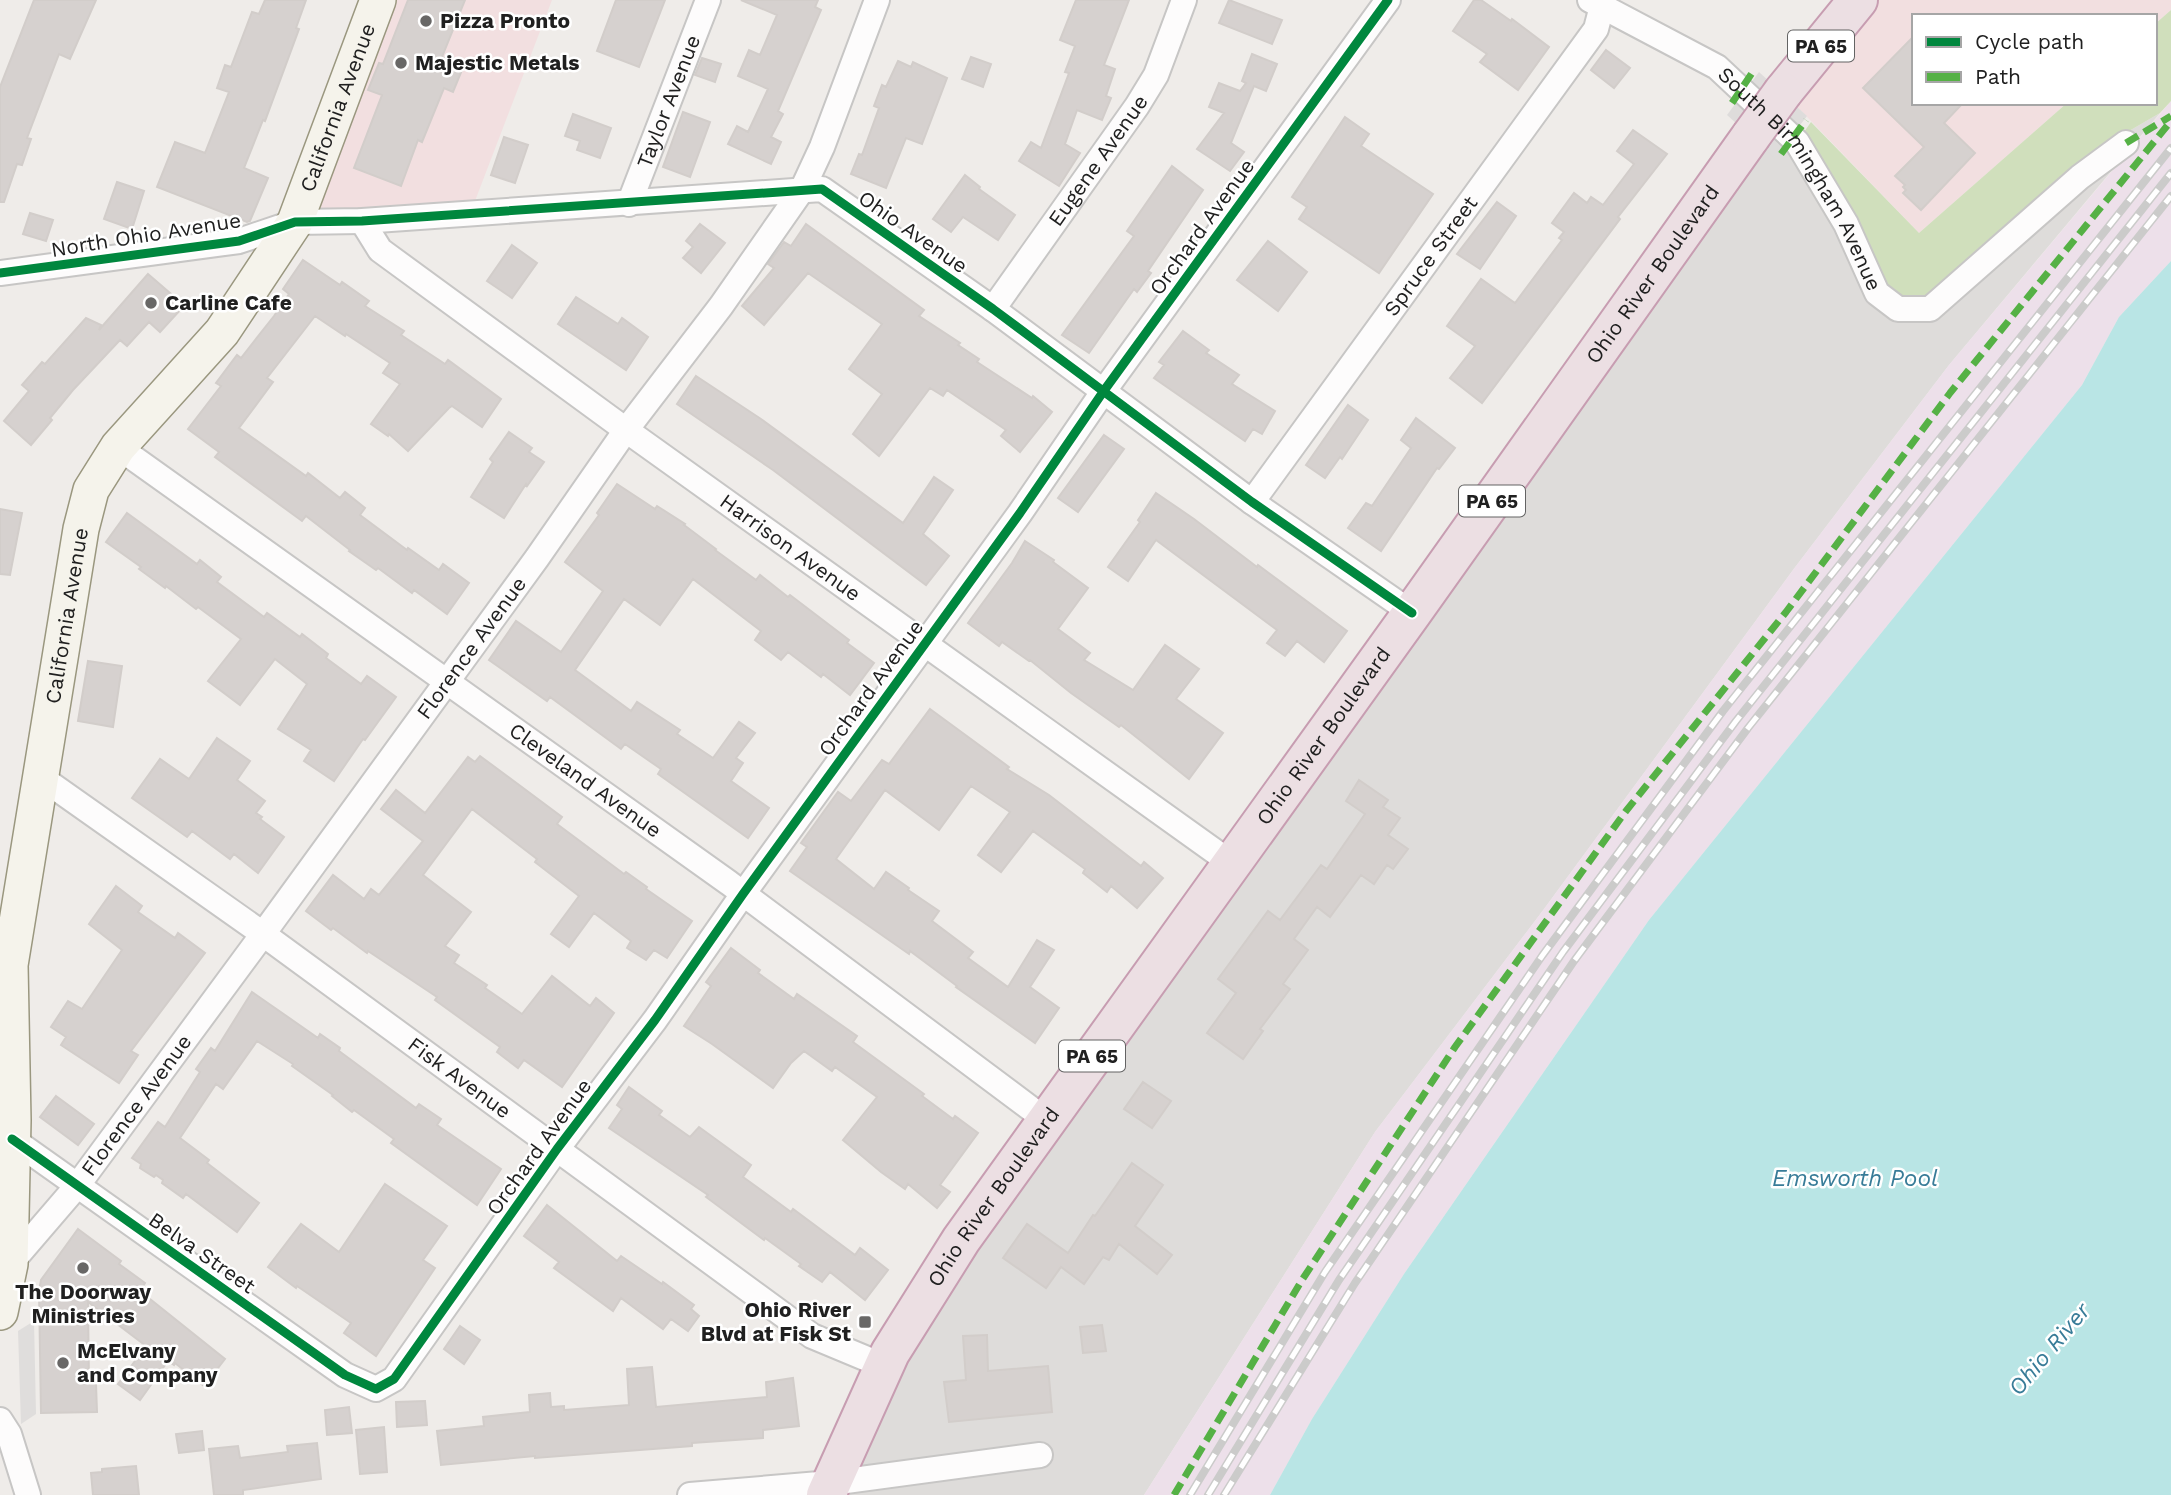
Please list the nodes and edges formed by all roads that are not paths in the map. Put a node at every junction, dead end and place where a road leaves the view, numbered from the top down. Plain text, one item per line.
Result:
1 (378, 0) edge
2 (708, 0) edge
3 (877, 0) edge
4 (1184, 0) edge
5 (1388, 0) edge
6 (1858, 0) edge
7 (1596, 3) edge
8 (2126, 143) dead end
9 (802, 190) junction
10 (629, 204) junction
11 (362, 221) junction
12 (295, 222) junction
13 (0, 273) edge
14 (993, 309) junction
15 (1103, 392) junction
16 (626, 430) junction
17 (118, 447) junction
18 (1252, 502) junction
19 (1412, 612) junction
20 (926, 643) junction
21 (447, 680) junction
22 (42, 778) junction
23 (1231, 863) junction
24 (743, 894) junction
25 (263, 934) junction
26 (5, 965) edge
27 (1046, 1120) junction
28 (12, 1139) junction
29 (557, 1149) junction
30 (78, 1186) junction
31 (10, 1264) junction
32 (0, 1312) edge
33 (884, 1366) junction
34 (376, 1389) joint
35 (0, 1420) edge
36 (1040, 1455) dead end
37 (828, 1489) edge
38 (28, 1495) edge
39 (690, 1495) edge

1 - 12 street, California Avenue
2 - 10 street, Taylor Avenue
3 - 9 street, Florence Avenue
4 - 14 street, Eugene Avenue
5 - 15 street, Orchard Avenue
6 - 19 highway, Ohio River Boulevard / PA 65, bridge
7 - 8 street, South Birmingham Avenue
7 - 18 street, Spruce Street
9 - 10 street, Ohio Avenue
9 - 14 street, Ohio Avenue
9 - 16 street, Florence Avenue
10 - 11 street, Ohio Avenue
11 - 12 street, Ohio Avenue
11 - 16 street, Harrison Avenue
12 - 13 street, North Ohio Avenue
12 - 17 street, California Avenue
14 - 15 street, Ohio Avenue
15 - 18 street, Ohio Avenue
15 - 20 street, Orchard Avenue
16 - 20 street, Harrison Avenue
16 - 21 street, Florence Avenue
17 - 21 street, Cleveland Avenue
17 - 22 street, California Avenue
18 - 19 street, Ohio Avenue
19 - 23 highway, Ohio River Boulevard / PA 65
20 - 23 street, Harrison Avenue
20 - 24 street, Orchard Avenue
21 - 24 street, Cleveland Avenue
21 - 25 street, Florence Avenue
22 - 25 street, Fisk Avenue
22 - 26 street, California Avenue
23 - 27 highway, Ohio River Boulevard / PA 65
24 - 27 street, Cleveland Avenue
24 - 29 street, Orchard Avenue
25 - 29 street, Fisk Avenue
25 - 30 street, Florence Avenue
26 - 28 street, California Avenue
27 - 33 highway, Ohio River Boulevard / PA 65
28 - 30 street, Belva Street
28 - 31 street, California Avenue
29 - 33 street, Fisk Avenue
29 - 34 street, Orchard Avenue
30 - 31 street, Florence Avenue
30 - 34 street, Belva Street
31 - 32 street, California Avenue
33 - 37 highway, Ohio River Boulevard / PA 65
35 - 38 street
36 - 37 street
37 - 39 street

